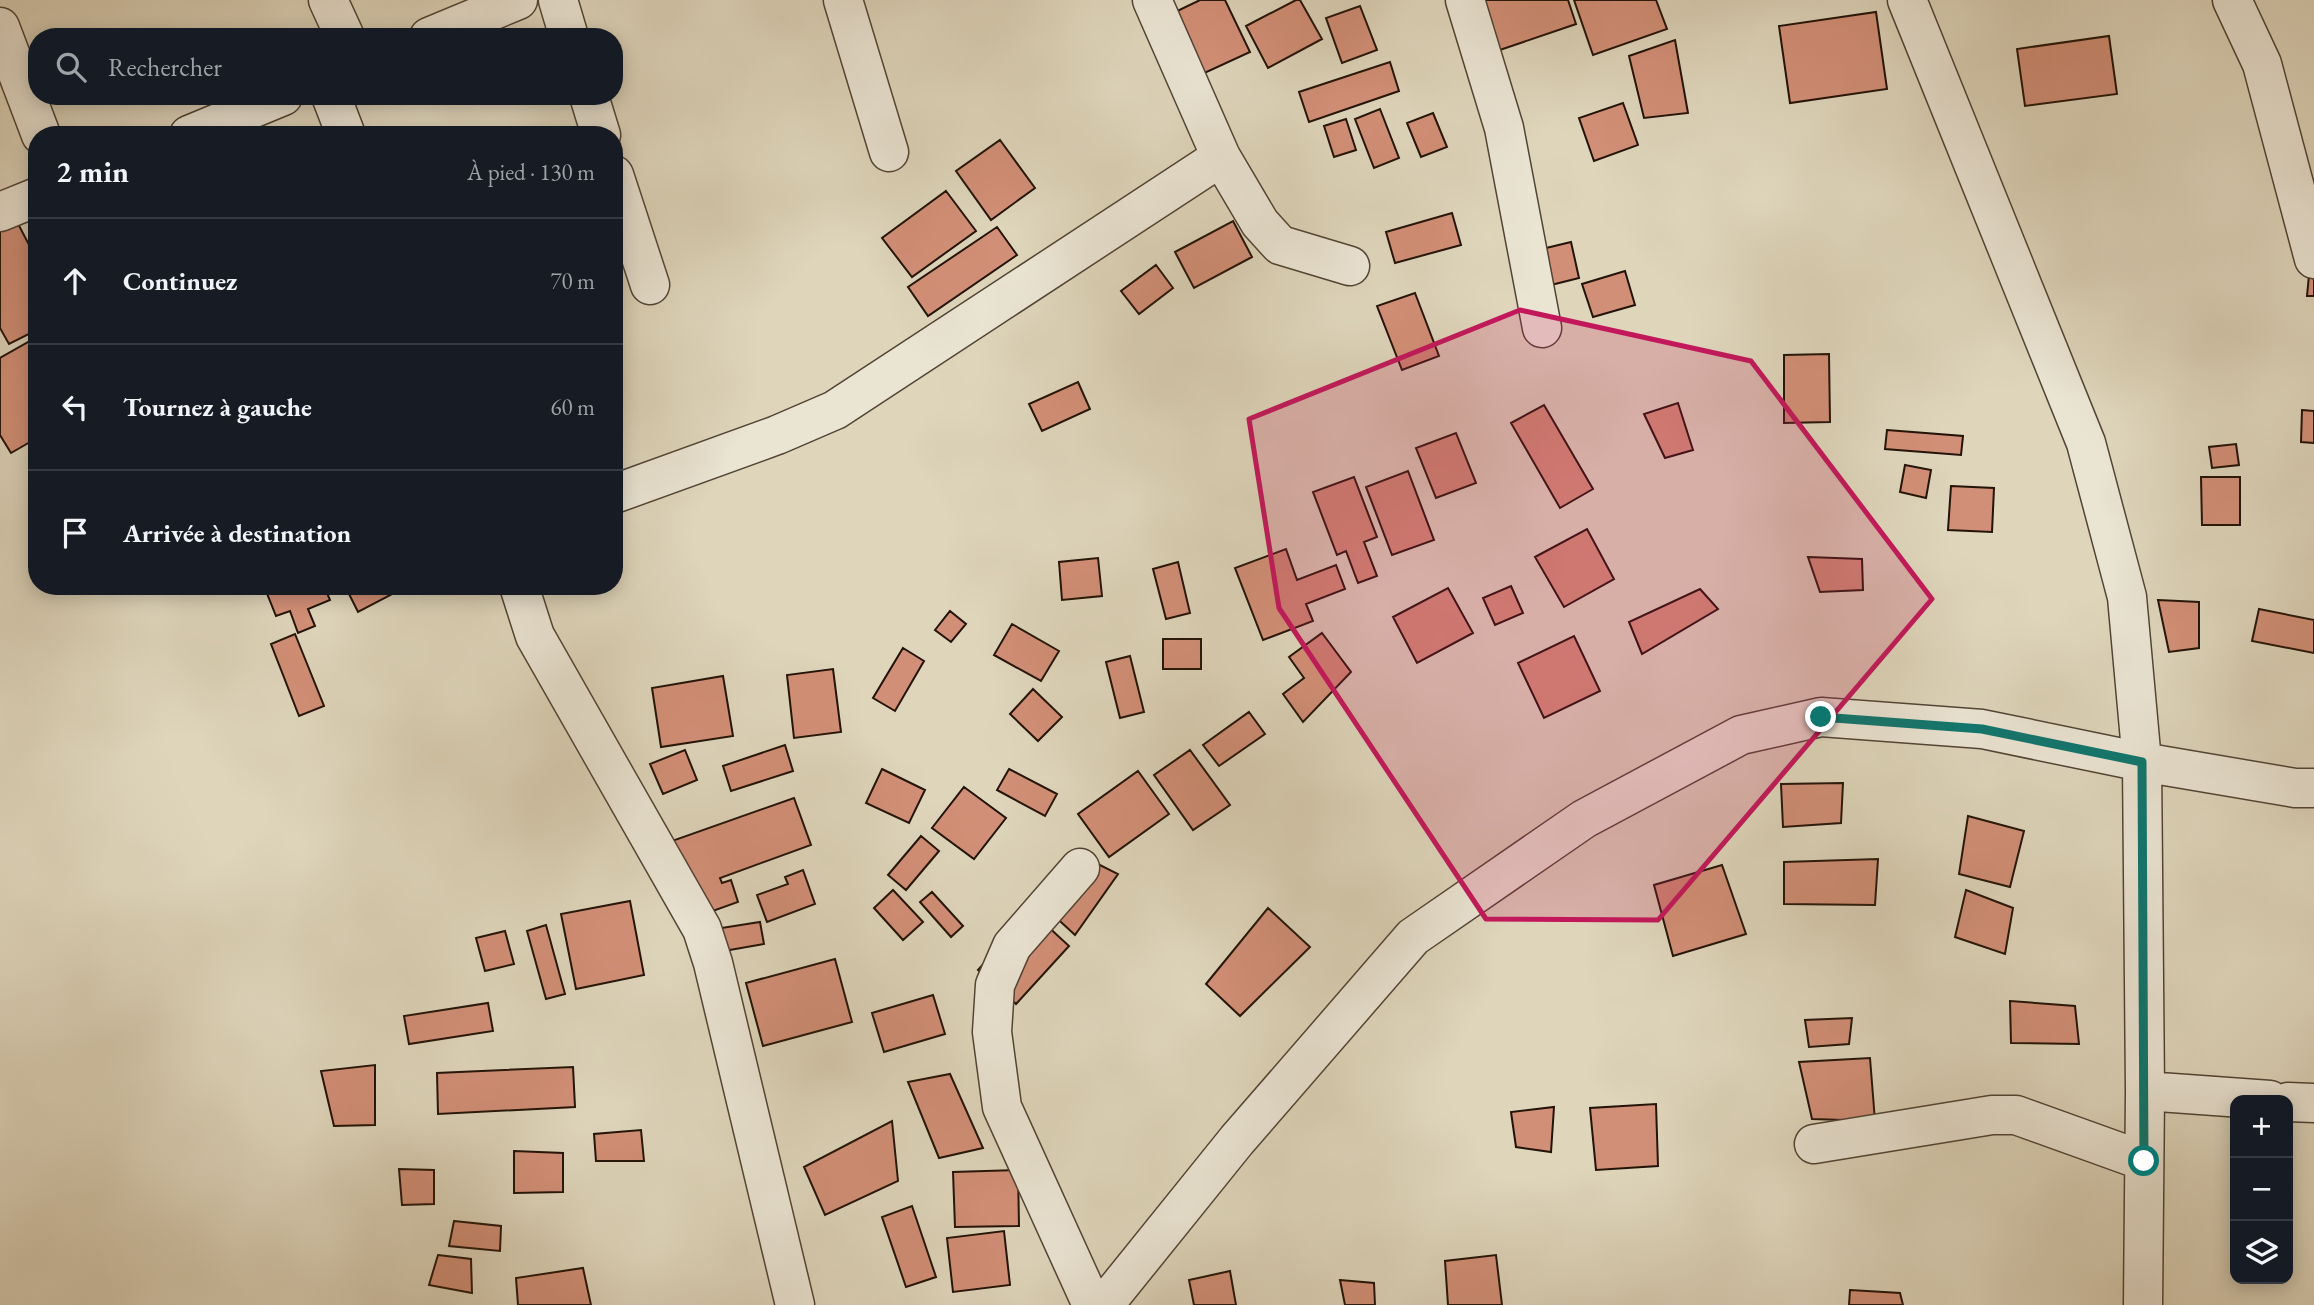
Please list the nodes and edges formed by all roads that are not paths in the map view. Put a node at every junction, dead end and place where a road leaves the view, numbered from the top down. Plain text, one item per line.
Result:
1 (328, 0) edge
2 (518, 0) edge
3 (558, 0) edge
4 (843, 0) edge
5 (1152, 0) edge
6 (1465, 0) edge
7 (1907, 0) edge
8 (2232, 0) edge
9 (0, 27) edge
10 (341, 28) edge
11 (451, 28) edge
12 (566, 28) edge
13 (28, 101) edge
14 (30, 105) edge
15 (261, 105) edge
16 (334, 105) edge
17 (592, 105) edge
18 (38, 126) edge
19 (211, 126) edge
20 (343, 126) edge
21 (598, 126) edge
22 (889, 152) dead end
23 (1221, 157) junction
24 (28, 201) edge
25 (623, 203) edge
26 (0, 212) edge
27 (2314, 258) edge
28 (1350, 266) dead end
29 (650, 285) dead end
30 (1542, 328) dead end
31 (623, 491) edge
32 (522, 595) edge
33 (2142, 762) junction
34 (2314, 788) edge
35 (1080, 868) dead end
36 (2145, 1091) junction
37 (2230, 1097) edge
38 (2293, 1101) edge
39 (2314, 1103) edge
40 (1814, 1144) dead end
41 (2144, 1161) junction
42 (795, 1305) edge
43 (1092, 1305) edge
44 (1104, 1305) edge
45 (2143, 1305) edge

1 - 10 street
2 - 11 street
3 - 12 street
4 - 22 street
5 - 23 street
6 - 30 street
7 - 33 street
8 - 27 street
9 - 13 street
14 - 18 street
15 - 19 street
16 - 20 street
17 - 21 street
23 - 28 street
23 - 31 street
24 - 26 street
25 - 29 street
32 - 42 street
33 - 34 street
33 - 36 street
33 - 44 street
35 - 43 street
36 - 37 street
36 - 41 street
38 - 39 street
40 - 41 street
41 - 45 street

